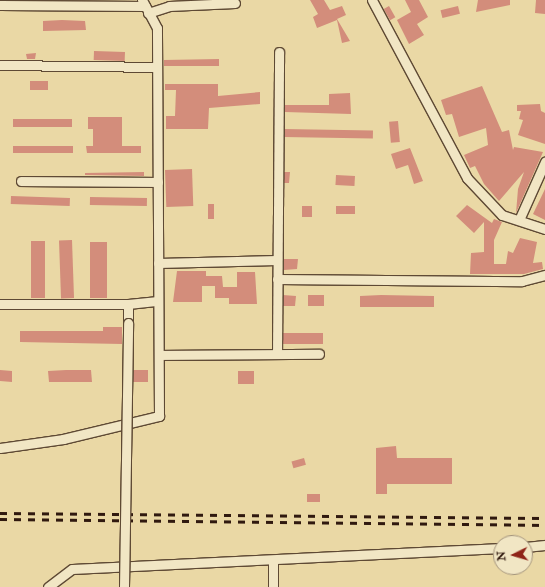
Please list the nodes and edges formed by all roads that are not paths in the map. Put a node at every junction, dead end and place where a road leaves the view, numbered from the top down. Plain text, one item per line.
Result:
1 (372, 0) edge
2 (0, 4) edge
3 (235, 4) dead end
4 (145, 6) edge
5 (279, 52) dead end
6 (0, 64) edge
7 (157, 67) junction
8 (545, 162) edge
9 (21, 181) dead end
10 (158, 182) junction
11 (519, 220) junction
12 (545, 229) edge
13 (277, 260) junction
14 (158, 264) junction
15 (545, 276) edge
16 (277, 279) junction
17 (158, 301) junction
18 (0, 304) edge
19 (128, 304) junction
20 (277, 354) junction
21 (319, 354) dead end
22 (158, 355) junction
23 (0, 448) edge
24 (545, 545) edge
25 (533, 546) edge
26 (493, 548) edge
27 (273, 561) junction
28 (48, 587) edge
29 (124, 587) edge
30 (273, 587) edge

1 - 11 street
2 - 4 street
3 - 4 street
4 - 7 street
5 - 13 street
6 - 7 street
7 - 10 street
8 - 11 street
9 - 10 street
10 - 14 street
11 - 12 street
13 - 14 street
13 - 16 street
14 - 17 street
15 - 16 street
16 - 20 street
17 - 19 street
17 - 22 street
18 - 19 street
19 - 29 street, bridge
20 - 21 street
20 - 22 street
22 - 23 street
24 - 25 street
26 - 27 street
27 - 28 street
27 - 30 street

